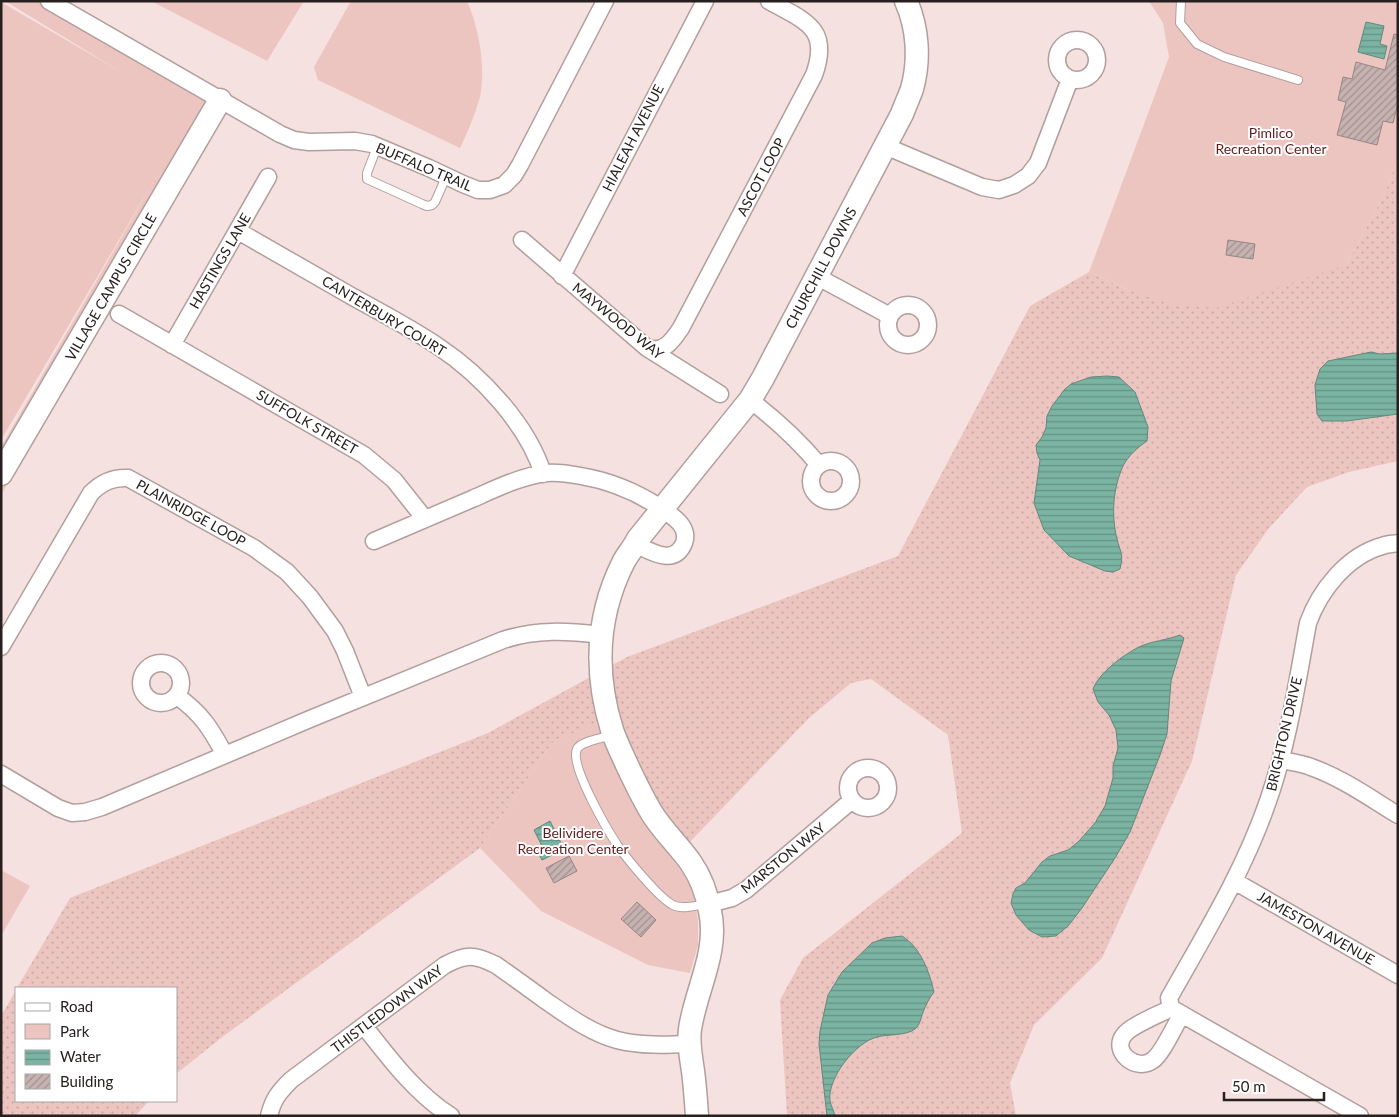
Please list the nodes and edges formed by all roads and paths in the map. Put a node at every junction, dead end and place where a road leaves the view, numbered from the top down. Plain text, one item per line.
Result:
1 (49, 1) edge
2 (605, 1) edge
3 (704, 1) edge
4 (769, 1) edge
5 (906, 1) edge
6 (1181, 1) edge
7 (1070, 79) dead end
8 (1298, 80) dead end
9 (220, 100) junction
10 (377, 146) junction
11 (885, 146) junction
12 (268, 177) dead end
13 (446, 177) junction
14 (238, 231) junction
15 (522, 240) dead end
16 (562, 276) junction
17 (816, 276) junction
18 (119, 314) dead end
19 (890, 316) dead end
20 (172, 345) junction
21 (647, 348) junction
22 (720, 394) dead end
23 (750, 400) junction
24 (818, 465) dead end
25 (1, 474) edge
26 (543, 474) junction
27 (662, 509) junction
28 (425, 519) junction
29 (374, 541) dead end
30 (1398, 543) edge
31 (635, 544) junction
32 (601, 635) junction
33 (1, 647) edge
34 (177, 696) dead end
35 (364, 697) junction
36 (614, 735) junction
37 (225, 755) junction
38 (1280, 760) junction
39 (1, 774) edge
40 (851, 801) dead end
41 (1398, 814) edge
42 (1234, 881) junction
43 (709, 904) junction
44 (1398, 975) edge
45 (364, 1026) junction
46 (690, 1044) junction
47 (269, 1116) edge
48 (451, 1116) edge
49 (697, 1116) edge
50 (1360, 1116) edge

1 - 9 street, BUFFALO TRAIL
2 - 13 street, BUFFALO TRAIL
3 - 16 street, HIALEAH AVENUE
4 - 21 street, ASCOT LOOP
5 - 11 street, CHURCHILL DOWNS
6 - 8 lane
7 - 11 street
9 - 10 street, BUFFALO TRAIL
9 - 25 street, VILLAGE CAMPUS CIRCLE
10 - 13 street, BUFFALO TRAIL
10 - 13 lane
11 - 17 street, CHURCHILL DOWNS
12 - 14 street, HASTINGS LANE
14 - 20 street, HASTINGS LANE
14 - 26 street, CANTERBURY COURT
15 - 16 street, MAYWOOD WAY
16 - 21 street, MAYWOOD WAY
17 - 19 street
17 - 23 street, CHURCHILL DOWNS
18 - 20 street, SUFFOLK STREET
20 - 28 street, SUFFOLK STREET
21 - 22 street, MAYWOOD WAY
23 - 24 street
23 - 27 street, CHURCHILL DOWNS
26 - 27 street
26 - 28 street
27 - 31 street, CHURCHILL DOWNS
27 - 31 street
28 - 29 street
30 - 38 street, BRIGHTON DRIVE
31 - 32 street, CHURCHILL DOWNS
32 - 35 street
32 - 36 street, CHURCHILL DOWNS
33 - 35 street, PLAINRIDGE LOOP
34 - 37 street
35 - 37 street
36 - 43 street, CHURCHILL DOWNS
36 - 43 lane
37 - 39 street
38 - 41 street
38 - 42 street, BRIGHTON DRIVE
40 - 43 street, MARSTON WAY
42 - 44 street, JAMESTON AVENUE
42 - 50 street, BRIGHTON DRIVE
43 - 46 street, CHURCHILL DOWNS
45 - 46 street, THISTLEDOWN WAY
45 - 47 street, THISTLEDOWN WAY
45 - 48 street
46 - 49 street, CHURCHILL DOWNS

